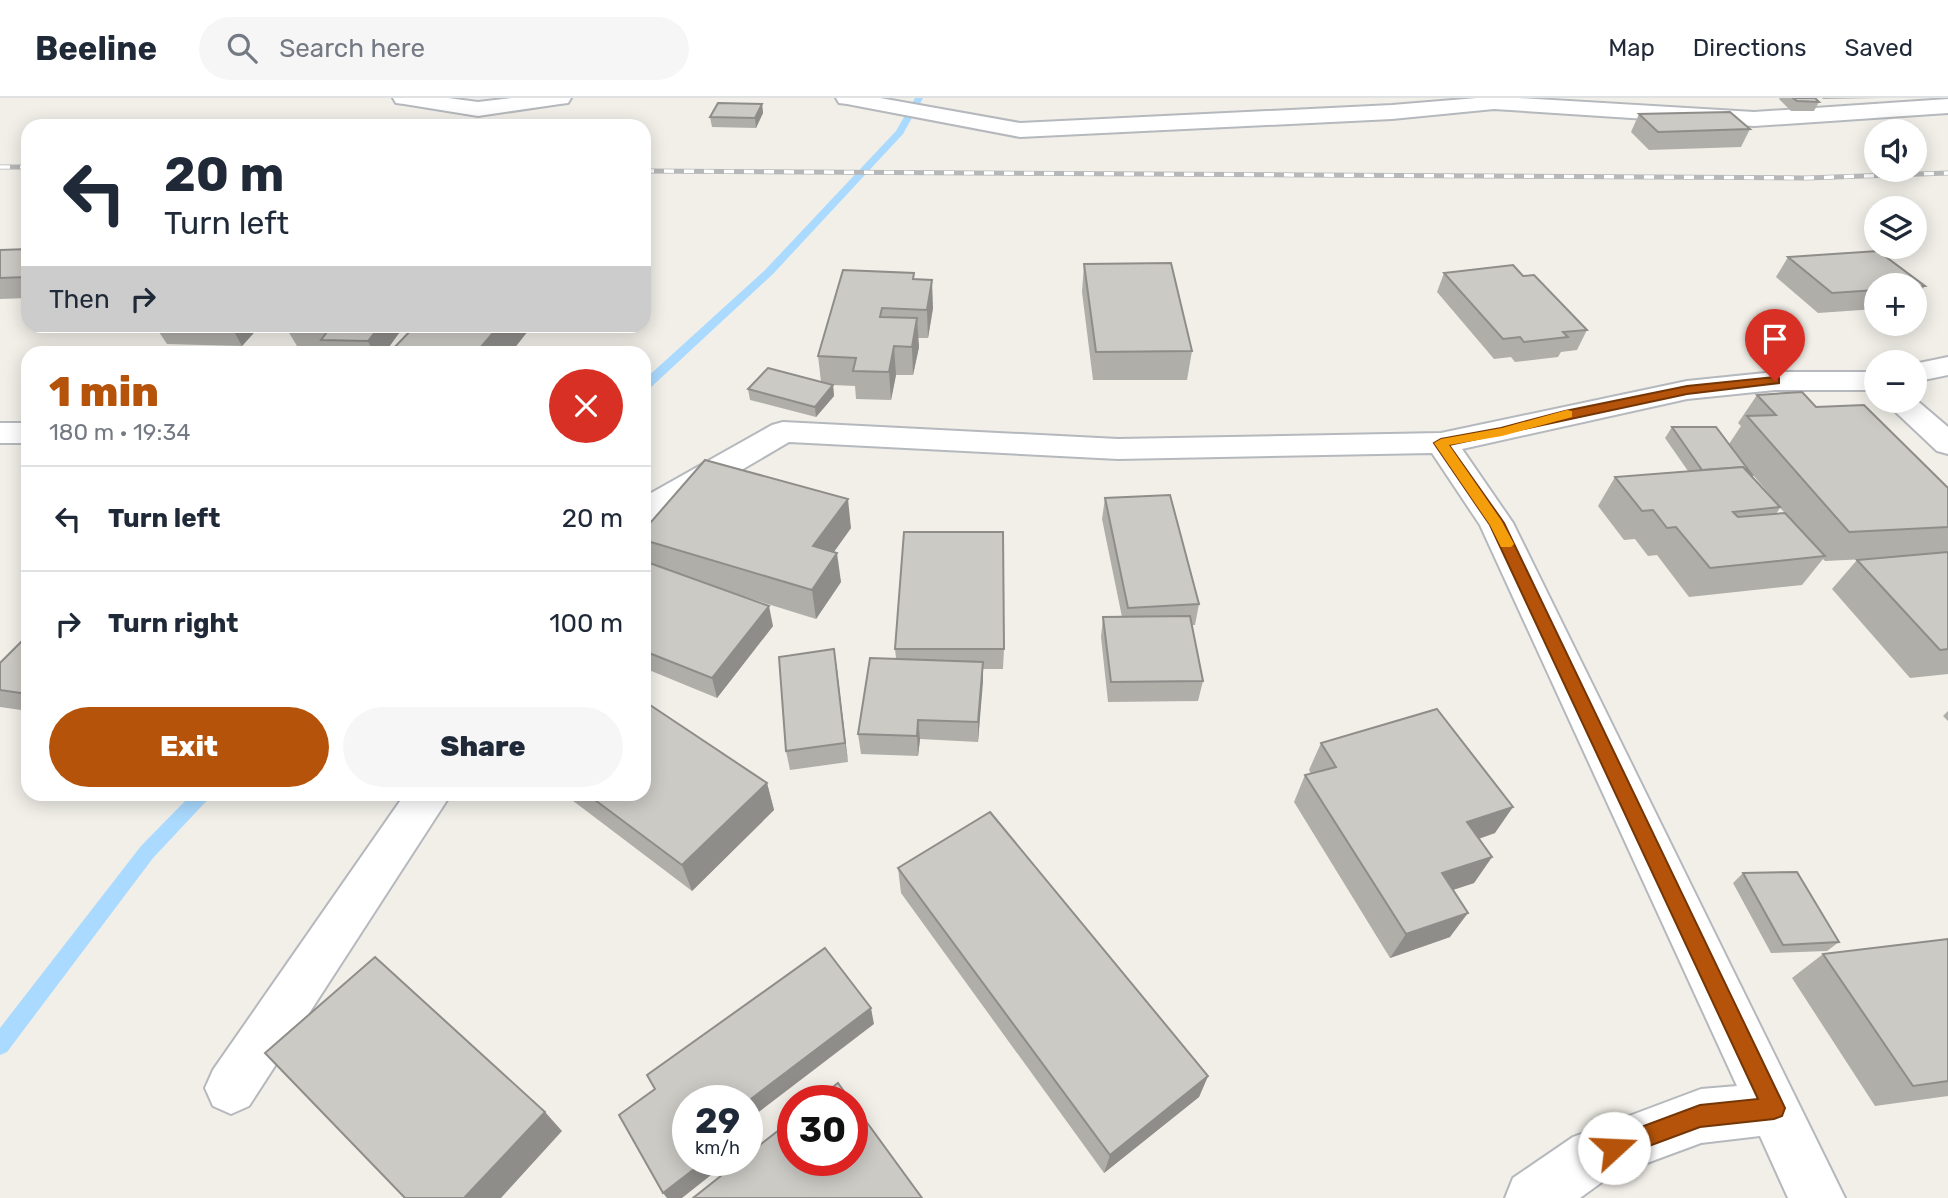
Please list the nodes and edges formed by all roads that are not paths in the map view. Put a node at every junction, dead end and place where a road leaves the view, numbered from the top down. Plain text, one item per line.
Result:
1 (404, 98) edge
2 (560, 98) edge
3 (847, 98) edge
4 (1204, 101) dead end
5 (1525, 101) edge
6 (1948, 106) edge
7 (1185, 120) junction
8 (1948, 366) edge
9 (1927, 370) edge
10 (1864, 381) edge
11 (1913, 413) edge
12 (0, 433) edge
13 (21, 433) edge
14 (1441, 443) junction
15 (1948, 444) edge
16 (651, 508) edge
17 (425, 801) edge
18 (230, 1088) dead end
19 (1774, 1108) junction
20 (1533, 1198) edge
21 (1817, 1198) edge

1 - 2 street
3 - 7 street
4 - 7 street
5 - 6 street
5 - 7 street
8 - 9 street
10 - 14 street
11 - 15 street
12 - 13 street
14 - 16 street
14 - 19 street
17 - 18 street
19 - 20 street
19 - 21 street

